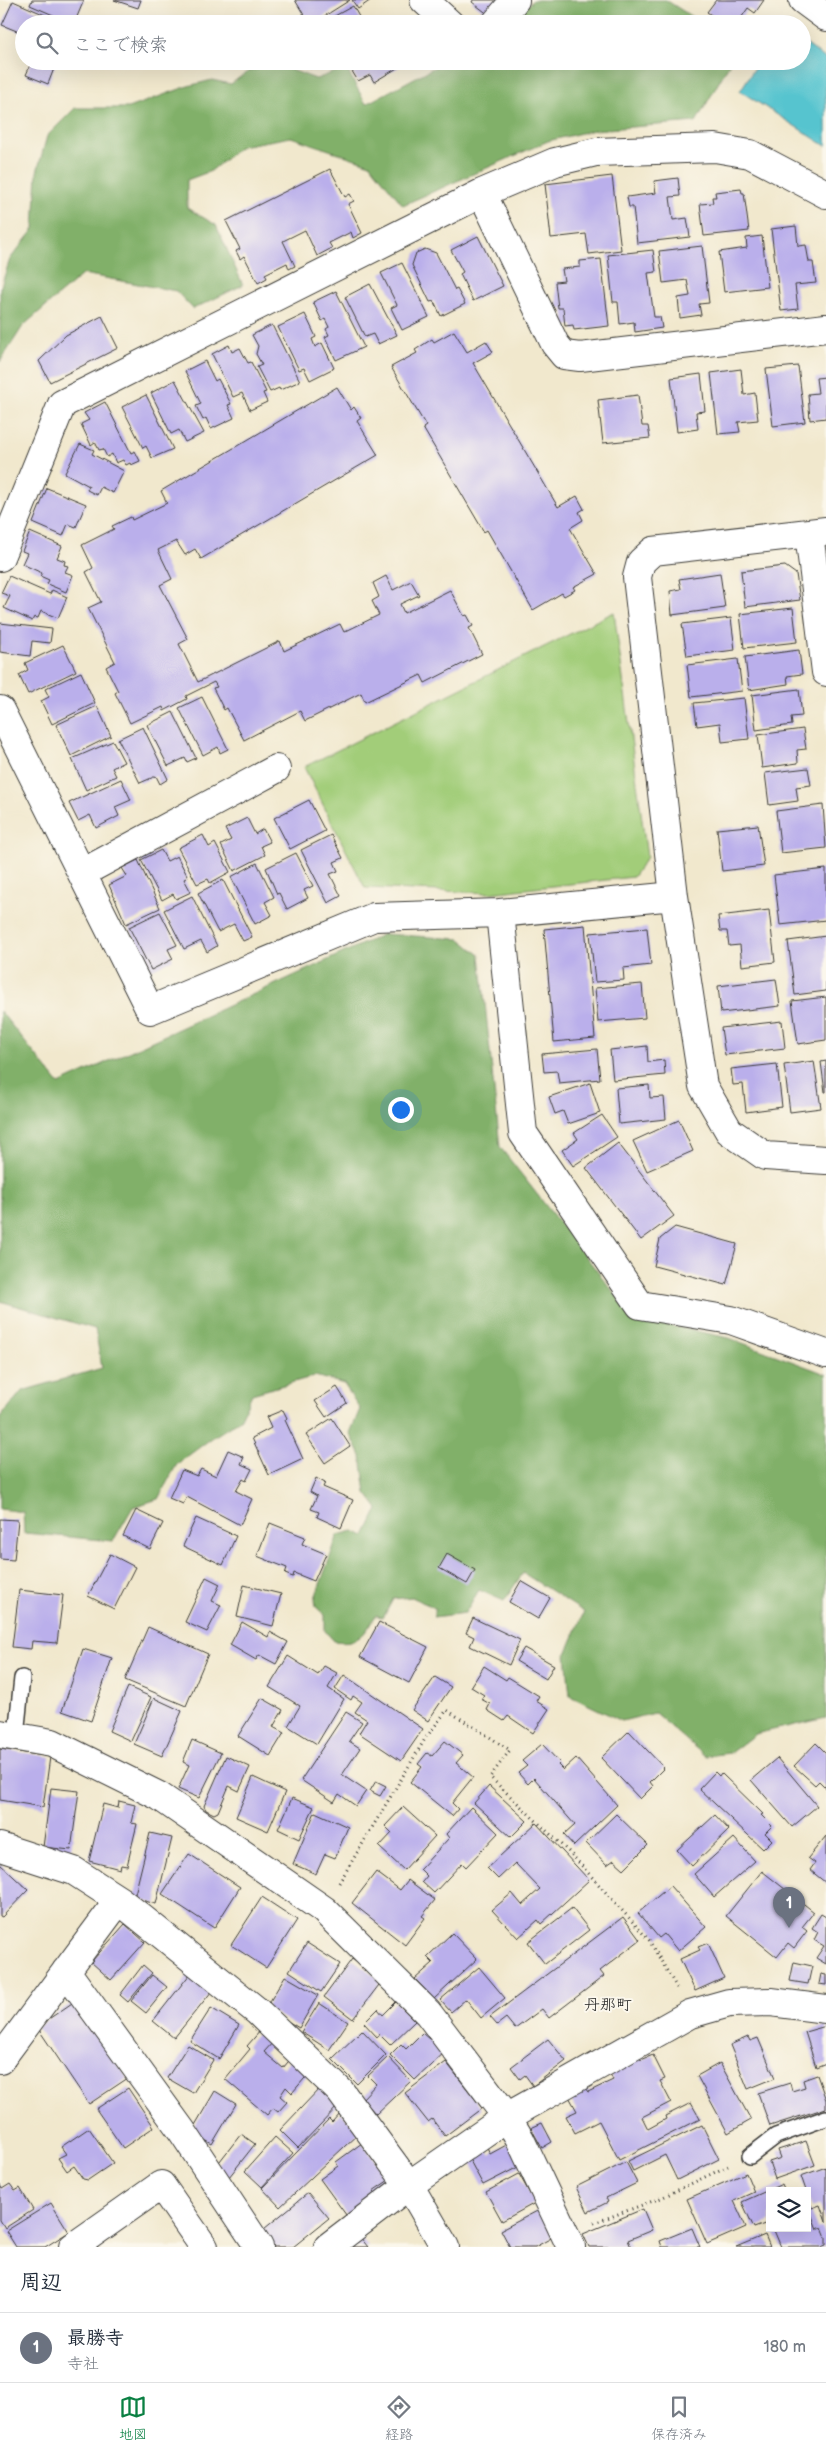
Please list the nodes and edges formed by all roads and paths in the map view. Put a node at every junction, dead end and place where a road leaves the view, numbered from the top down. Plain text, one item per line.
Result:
1 (424, 0) edge
2 (515, 0) edge
3 (803, 0) edge
4 (440, 15) edge
5 (502, 15) edge
6 (826, 17) edge
7 (482, 193) junction
8 (826, 194) edge
9 (826, 328) edge
10 (817, 532) edge
11 (0, 557) edge
12 (826, 672) edge
13 (0, 710) edge
14 (276, 769) dead end
15 (82, 873) junction
16 (674, 896) junction
17 (500, 912) junction
18 (826, 1160) edge
19 (826, 1354) edge
20 (22, 1678) dead end
21 (8, 1734) edge
22 (0, 1847) edge
23 (119, 1900) junction
24 (324, 1910) junction
25 (66, 1971) junction
26 (826, 2009) edge
27 (690, 2014) junction
28 (0, 2060) edge
29 (506, 2117) junction
30 (826, 2118) edge
31 (750, 2156) joint
32 (409, 2185) junction
33 (568, 2241) edge
34 (73, 2247) edge
35 (204, 2247) edge
36 (260, 2247) edge
37 (328, 2247) edge
38 (445, 2247) edge

1 - 4 street
2 - 5 street
3 - 6 street
7 - 8 street
7 - 9 street
7 - 11 street
10 - 12 street
10 - 16 street
13 - 15 street
14 - 15 street
15 - 17 street
16 - 17 street
16 - 18 street
17 - 19 street
20 - 21 lane
21 - 24 street
22 - 23 street
23 - 25 street
23 - 32 street
24 - 27 path
24 - 29 street
25 - 28 street
25 - 36 street
26 - 27 street
27 - 29 street
29 - 32 street
29 - 33 street
30 - 31 lane
31 - 33 path
32 - 37 street
32 - 38 street
34 - 35 street

